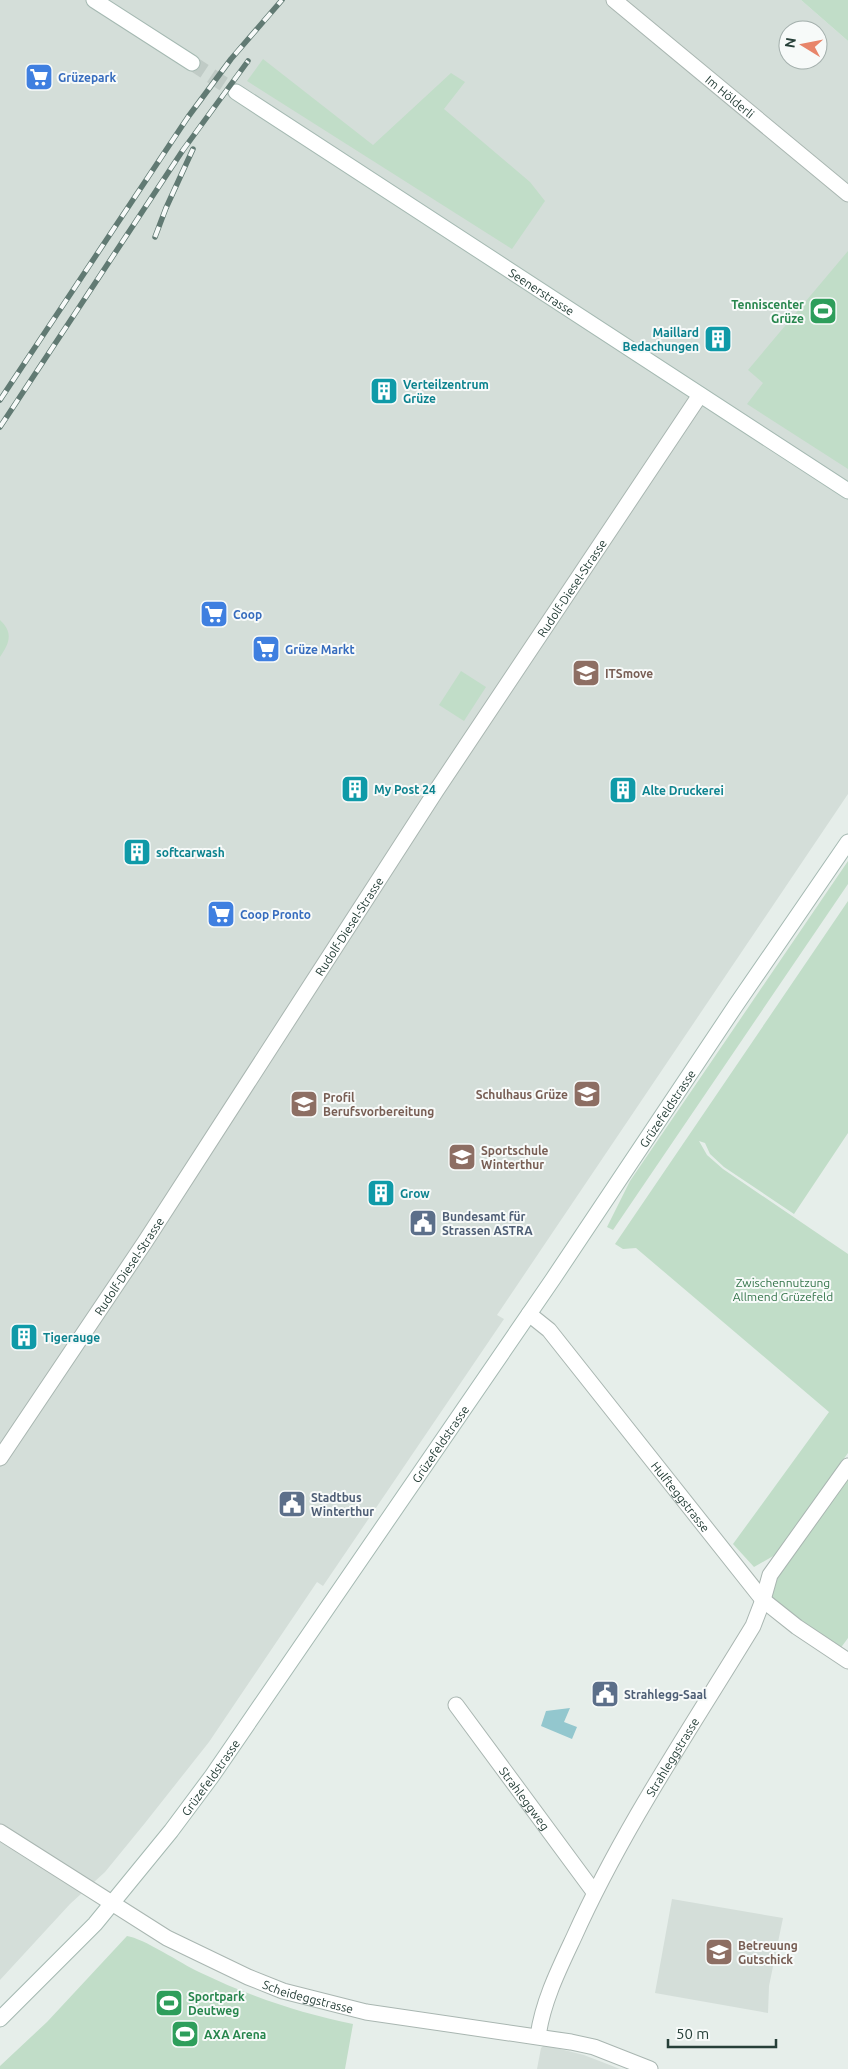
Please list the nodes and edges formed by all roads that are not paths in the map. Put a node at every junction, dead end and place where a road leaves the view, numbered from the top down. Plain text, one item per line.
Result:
1 (94, 0) edge
2 (614, 0) edge
3 (192, 63) tunnel mouth
4 (236, 92) tunnel mouth
5 (848, 194) edge
6 (700, 395) junction
7 (848, 492) edge
8 (848, 842) edge
9 (529, 1314) junction
10 (0, 1458) edge
11 (848, 1466) edge
12 (763, 1600) junction
13 (848, 1661) edge
14 (456, 1705) dead end
15 (0, 1832) edge
16 (594, 1892) junction
17 (113, 1903) junction
18 (0, 2019) edge
19 (538, 2036) junction
20 (650, 2069) edge

1 - 3 street
2 - 5 street, Im Hölderli
4 - 6 street, Seenerstrasse
6 - 7 street, Seenerstrasse
6 - 10 street, Rudolf-Diesel-Strasse
8 - 9 street, Grüzefeldstrasse
9 - 12 street, Hulfteggstrasse
9 - 17 street, Grüzefeldstrasse
11 - 12 street, Strahleggstrasse
12 - 13 street, Hulfteggstrasse
12 - 16 street, Strahleggstrasse
14 - 16 street, Strahleggweg
15 - 17 street, Scheideggstrasse
16 - 19 street, Strahleggstrasse
17 - 18 street, Grüzefeldstrasse
17 - 19 street, Scheideggstrasse
19 - 20 street, Scheideggstrasse

